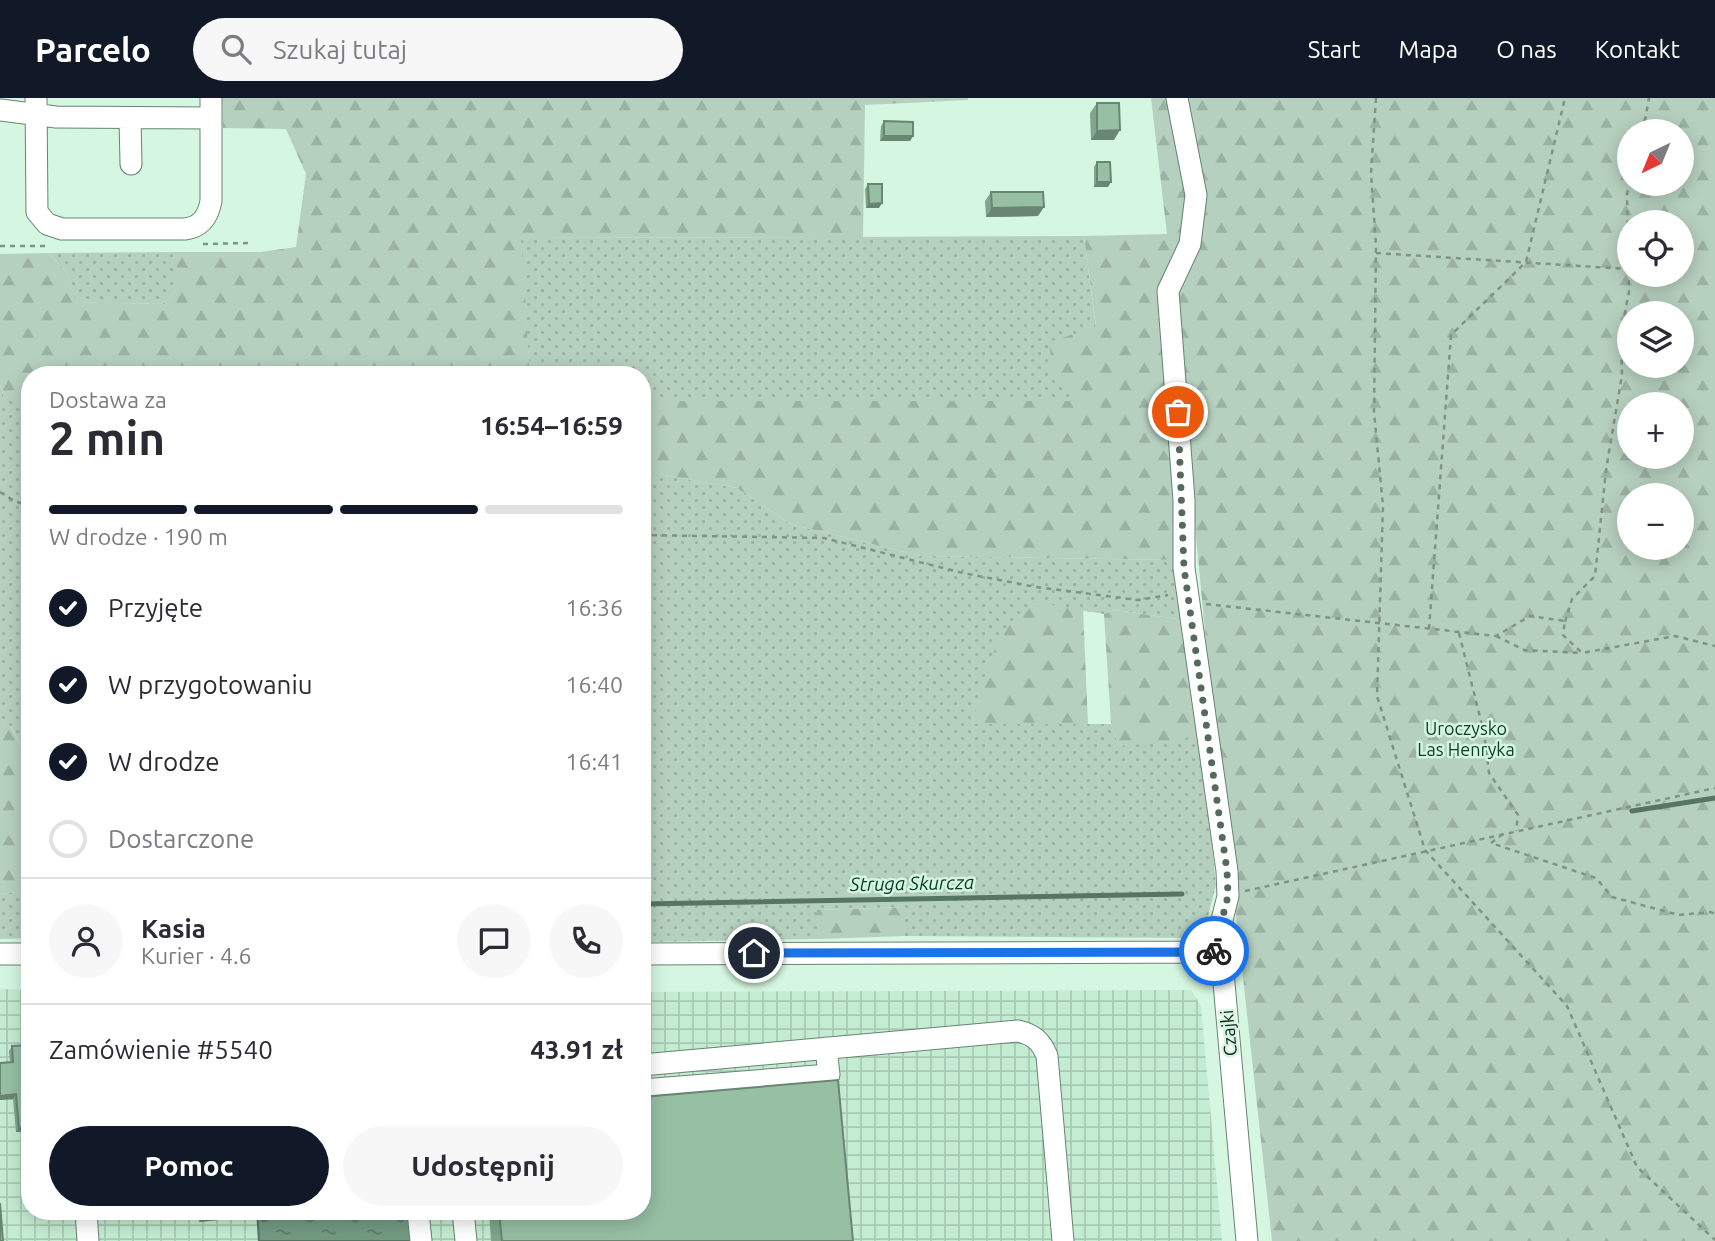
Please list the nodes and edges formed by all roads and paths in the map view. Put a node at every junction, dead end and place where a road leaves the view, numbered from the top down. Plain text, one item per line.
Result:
1 (1177, 98) edge
2 (1376, 98) edge
3 (1565, 98) edge
4 (1649, 98) edge
5 (36, 107) edge
6 (211, 108) edge
7 (0, 110) edge
8 (130, 118) junction
9 (1645, 119) edge
10 (131, 164) dead end
11 (1376, 253) junction
12 (1527, 262) junction
13 (1617, 268) edge
14 (1629, 287) edge
15 (0, 492) edge
16 (21, 504) edge
17 (651, 535) edge
18 (1188, 598) junction
19 (1565, 621) junction
20 (1381, 624) junction
21 (1429, 629) junction
22 (1459, 632) junction
23 (1561, 635) dead end
24 (1496, 636) junction
25 (1715, 646) edge
26 (1582, 653) junction
27 (1715, 788) edge
28 (1516, 831) junction
29 (1504, 833) junction
30 (1424, 850) junction
31 (1228, 896) junction
32 (1715, 914) edge
33 (0, 954) edge
34 (21, 954) edge
35 (651, 954) edge
36 (1213, 956) junction
37 (826, 1048) junction
38 (707, 1059) junction
39 (651, 1064) edge
40 (711, 1085) junction
41 (651, 1089) edge
42 (87, 1220) edge
43 (419, 1220) edge
44 (464, 1220) edge
45 (1715, 1240) edge
46 (88, 1241) edge
47 (421, 1241) edge
48 (466, 1241) edge
49 (1063, 1241) edge
50 (1247, 1241) edge

1 - 18 street
2 - 11 path
3 - 12 path
4 - 9 path
5 - 6 street
5 - 7 street
5 - 8 street
6 - 8 street
8 - 10 street
11 - 12 path
11 - 20 path
12 - 13 path
12 - 21 path
14 - 19 path
15 - 16 path
17 - 18 path
18 - 20 path
18 - 31 street
19 - 23 path
19 - 24 path
19 - 26 path
20 - 21 path
20 - 30 path
21 - 22 path
22 - 24 path
22 - 28 path
24 - 26 path
25 - 26 path
27 - 28 path
28 - 29 path
29 - 30 path
29 - 32 path
30 - 31 path
30 - 45 path
31 - 36 street
33 - 34 street
35 - 36 street
36 - 50 street, Czajki
37 - 38 street
37 - 40 street
37 - 49 street
38 - 39 street
38 - 40 street
40 - 41 street
42 - 46 street
43 - 47 street
44 - 48 street

